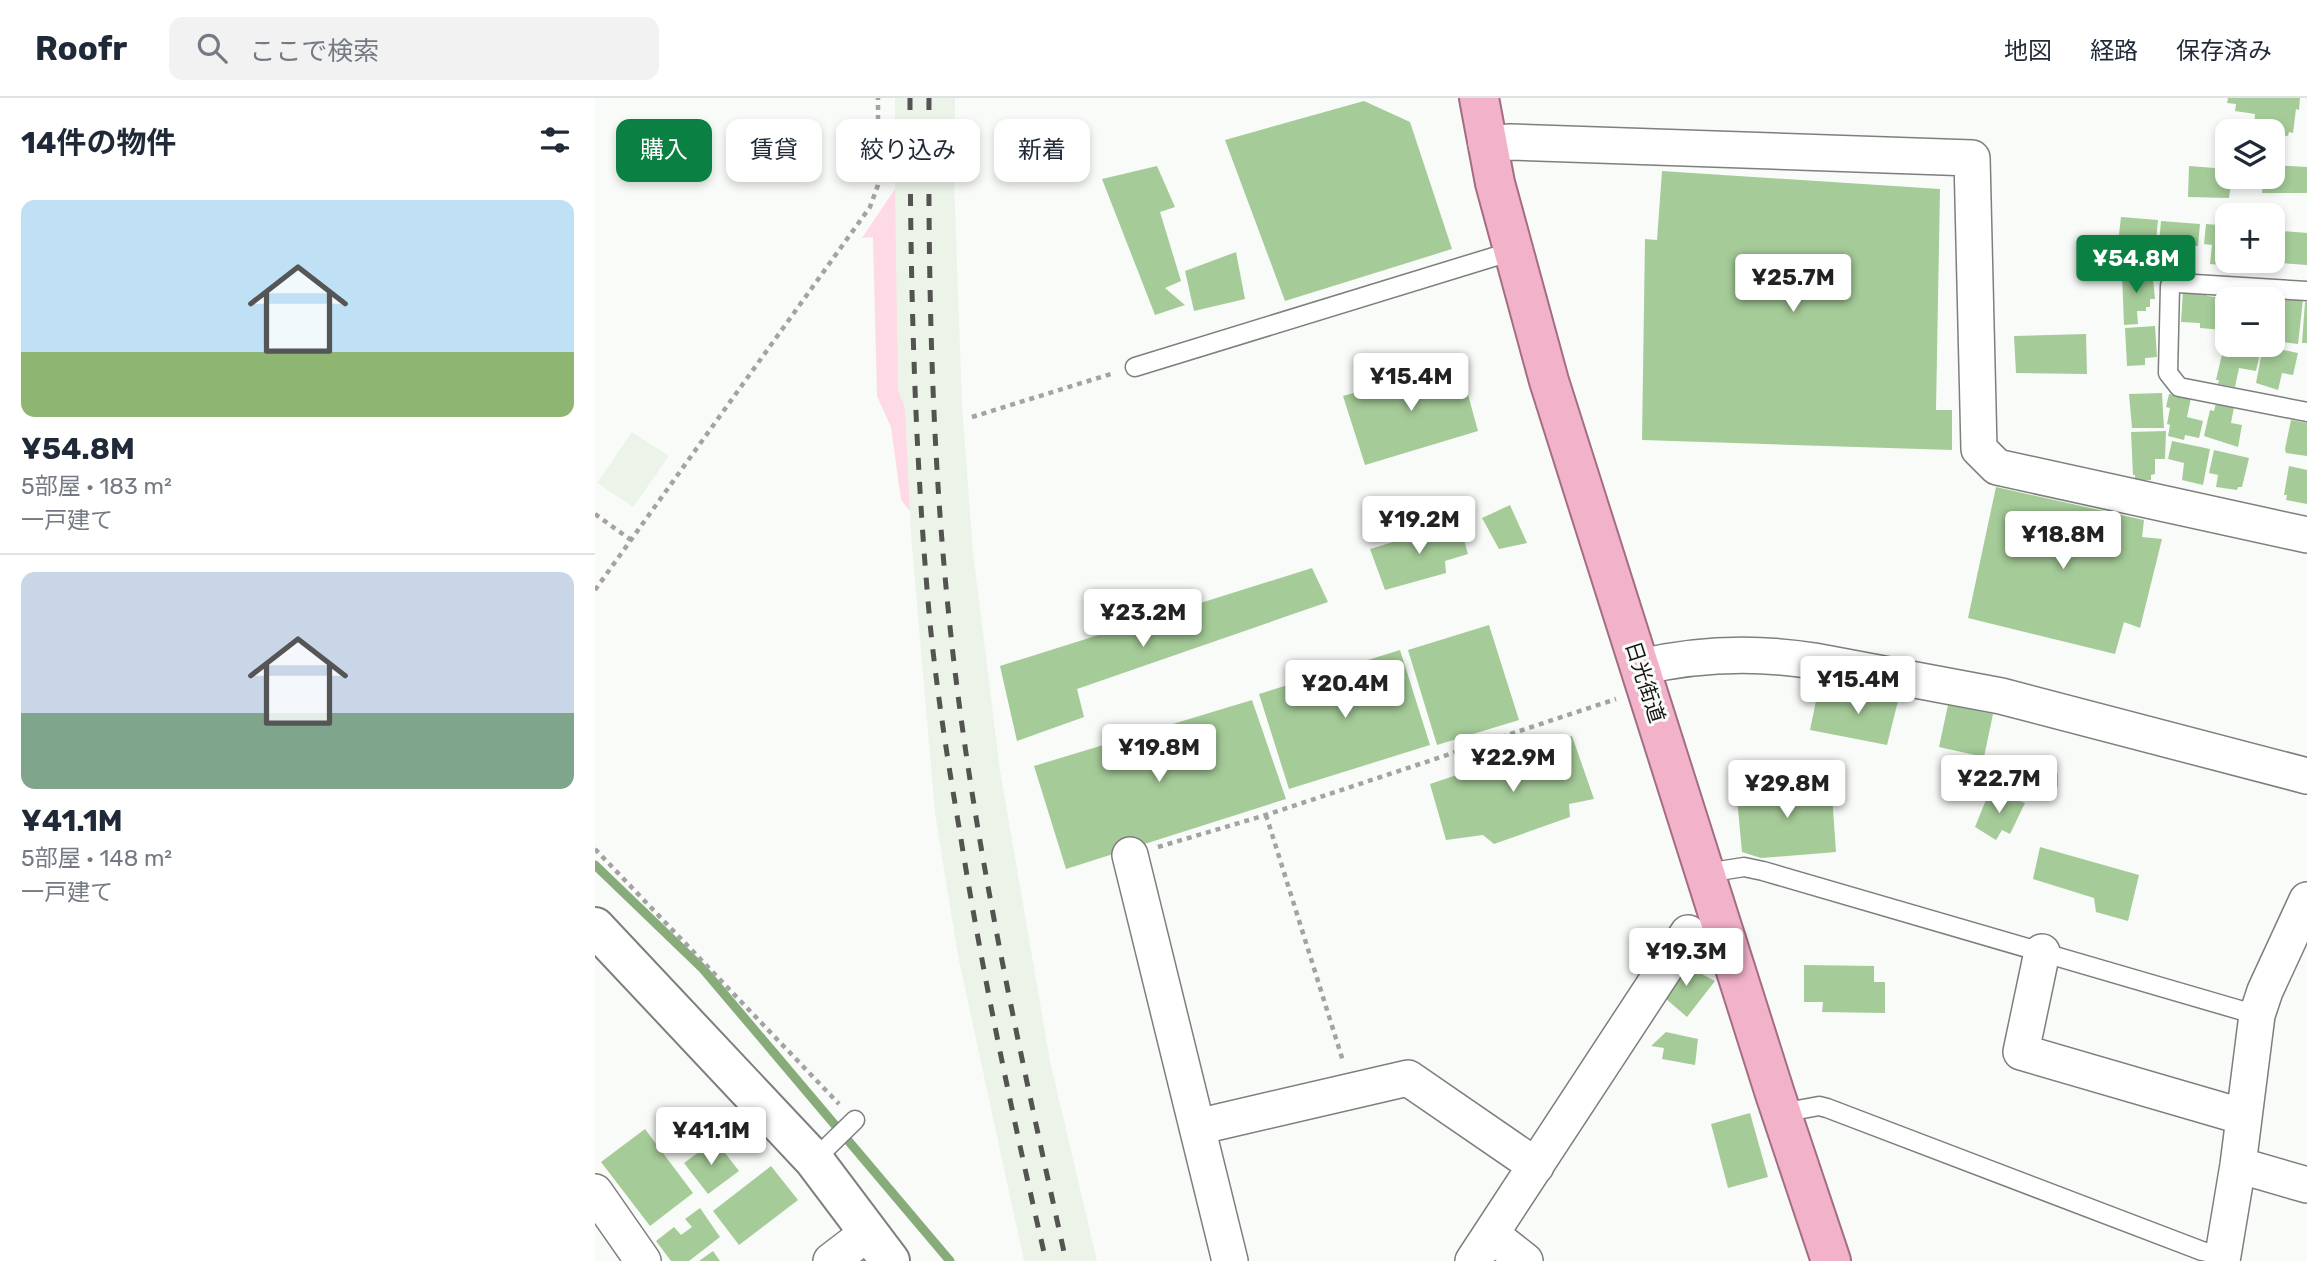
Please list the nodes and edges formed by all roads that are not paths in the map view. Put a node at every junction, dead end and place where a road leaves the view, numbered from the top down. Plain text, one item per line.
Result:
1 (1479, 98) edge
2 (1486, 144) junction
3 (1513, 251) junction
4 (2307, 291) edge
5 (1135, 367) road end
6 (2307, 412) edge
7 (2307, 535) edge
8 (1644, 678) junction
9 (2307, 776) edge
10 (1130, 855) road end
11 (1706, 873) junction
12 (2307, 900) edge
13 (595, 928) edge
14 (1688, 933) dead end
15 (2042, 952) junction
16 (2257, 1015) junction
17 (1781, 1113) junction
18 (2244, 1117) junction
19 (852, 1123) road end
20 (1197, 1127) junction
21 (825, 1149) junction
22 (2238, 1165) junction
23 (1536, 1166) junction
24 (2307, 1185) edge
25 (595, 1192) edge
26 (879, 1246) edge
27 (1482, 1248) edge
28 (2222, 1258) edge
29 (643, 1261) edge
30 (831, 1261) edge
31 (1230, 1261) edge
32 (1525, 1261) edge
33 (1831, 1261) edge

1 - 2 highway, 日光街道
2 - 3 highway, 日光街道
2 - 7 street
3 - 5 lane
3 - 8 highway, 日光街道
4 - 6 lane
8 - 9 street
8 - 11 highway, 日光街道
10 - 20 street
11 - 15 lane
11 - 17 highway, 日光街道
12 - 16 street
13 - 21 street
14 - 23 street
15 - 16 lane
15 - 18 street
16 - 18 street
17 - 28 lane
17 - 33 highway, 日光街道
18 - 22 street
19 - 21 lane
20 - 23 street
20 - 31 street
21 - 26 street
22 - 24 street
22 - 28 street
23 - 27 street
25 - 29 street
26 - 30 street
27 - 32 street

